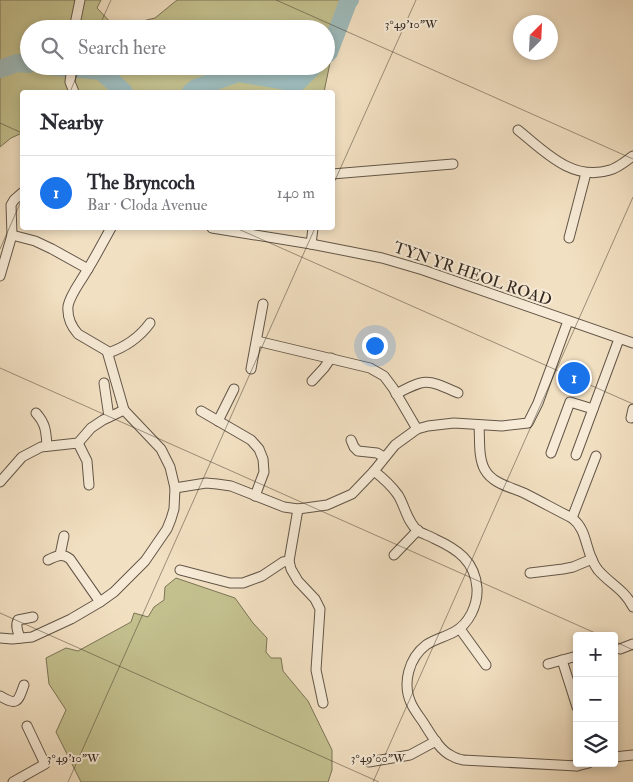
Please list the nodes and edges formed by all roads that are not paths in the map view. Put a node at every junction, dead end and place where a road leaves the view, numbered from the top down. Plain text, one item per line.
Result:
1 (80, 0) edge
2 (76, 20) edge
3 (71, 75) edge
4 (73, 90) edge
5 (518, 130) dead end
6 (633, 156) edge
7 (453, 164) dead end
8 (586, 173) junction
9 (335, 174) edge
10 (20, 195) edge
11 (109, 230) edge
12 (224, 230) edge
13 (313, 230) edge
14 (12, 236) junction
15 (569, 238) dead end
16 (311, 244) junction
17 (88, 270) junction
18 (0, 276) edge
19 (263, 304) dead end
20 (568, 321) junction
21 (150, 323) dead end
22 (619, 339) junction
23 (257, 341) junction
24 (633, 343) edge
25 (108, 353) junction
26 (331, 358) junction
27 (251, 369) dead end
28 (312, 382) dead end
29 (104, 383) dead end
30 (234, 389) dead end
31 (458, 393) dead end
32 (396, 394) junction
33 (593, 409) junction
34 (124, 410) junction
35 (201, 411) dead end
36 (36, 413) dead end
37 (109, 417) junction
38 (218, 421) junction
39 (479, 425) junction
40 (417, 428) junction
41 (351, 440) dead end
42 (78, 443) junction
43 (47, 446) junction
44 (551, 453) dead end
45 (576, 455) dead end
46 (384, 456) junction
47 (596, 456) dead end
48 (374, 471) junction
49 (0, 482) edge
50 (89, 485) dead end
51 (175, 488) junction
52 (255, 496) junction
53 (298, 509) junction
54 (572, 518) junction
55 (418, 530) junction
56 (64, 536) dead end
57 (60, 555) junction
58 (394, 555) dead end
59 (48, 560) dead end
60 (592, 560) junction
61 (290, 561) junction
62 (180, 570) dead end
63 (530, 572) dead end
64 (100, 602) junction
65 (633, 607) edge
66 (33, 617) dead end
67 (460, 629) junction
68 (0, 638) edge
69 (20, 638) junction
70 (633, 644) edge
71 (620, 649) dead end
72 (573, 657) edge
73 (562, 660) junction
74 (548, 664) dead end
75 (486, 665) dead end
76 (24, 685) dead end
77 (573, 694) edge
78 (0, 696) edge
79 (323, 703) dead end
80 (27, 726) dead end
81 (436, 741) junction
82 (633, 755) edge
83 (618, 757) edge
84 (368, 762) dead end
85 (573, 765) edge
86 (14, 782) edge

1 - 2 street
3 - 4 street
5 - 8 street
6 - 8 street
7 - 9 street
8 - 15 street
10 - 14 street
11 - 17 street
12 - 16 street, TYN YR HEOL ROAD
13 - 16 street
14 - 17 street
14 - 18 street
16 - 20 street, TYN YR HEOL ROAD
17 - 25 street
19 - 23 street
20 - 22 street, TYN YR HEOL ROAD
20 - 39 street
21 - 25 street
22 - 24 street, TYN YR HEOL ROAD
22 - 33 street
23 - 26 street
23 - 27 street
25 - 34 street
26 - 28 street
26 - 32 street
29 - 37 street
30 - 38 street
31 - 32 street
32 - 40 street
33 - 44 street
33 - 45 street
34 - 37 street
34 - 51 street
35 - 38 street
36 - 43 street
37 - 42 street
38 - 52 street
39 - 40 street
39 - 54 street
40 - 46 street
41 - 46 street
42 - 43 street
42 - 50 street
43 - 49 street
46 - 48 street
47 - 54 street
48 - 53 street
48 - 55 street
51 - 52 street
51 - 64 street
52 - 53 street
53 - 61 street
54 - 60 street
55 - 58 street
55 - 67 street
56 - 57 street
57 - 59 street
57 - 64 street
60 - 63 street
60 - 65 street
61 - 62 street
61 - 79 street
64 - 69 street
66 - 69 street
67 - 75 street
67 - 81 street
68 - 69 street
70 - 71 street
72 - 73 street
73 - 74 street
73 - 77 street
76 - 78 street
80 - 86 street
81 - 84 street
81 - 85 street
82 - 83 street

